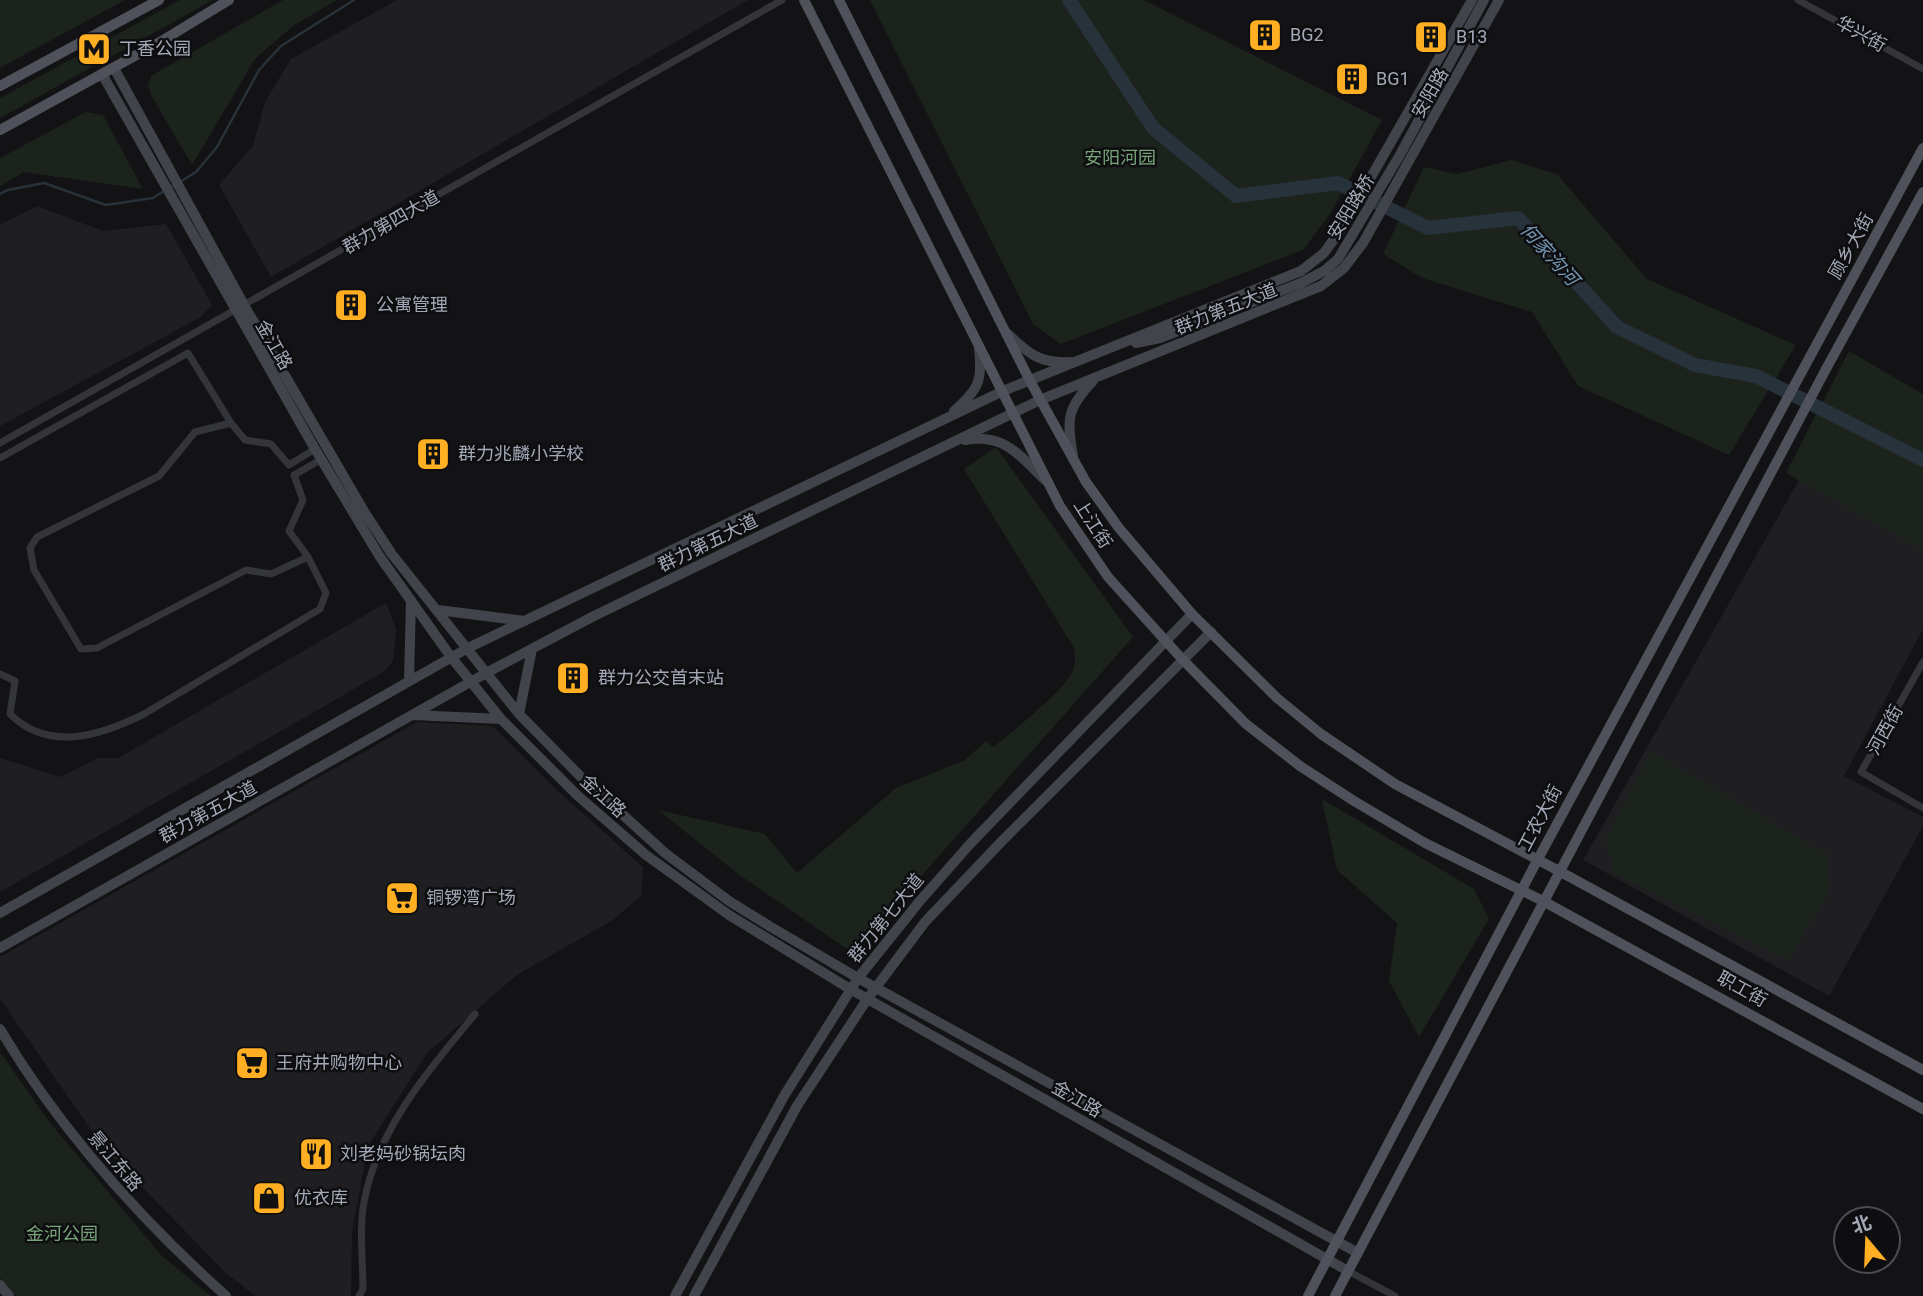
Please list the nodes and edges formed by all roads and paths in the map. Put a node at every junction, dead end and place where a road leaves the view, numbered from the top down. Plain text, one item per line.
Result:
1 (158, 0) edge
2 (229, 0) edge
3 (239, 0) edge
4 (782, 0) edge
5 (804, 0) edge
6 (839, 0) edge
7 (1472, 0) edge
8 (1484, 0) edge
9 (1499, 0) edge
10 (1798, 0) edge
11 (160, 42) junction
12 (114, 68) junction
13 (1923, 69) edge
14 (102, 74) junction
15 (0, 86) edge
16 (0, 130) edge
17 (1923, 148) edge
18 (1384, 155) joint
19 (1407, 164) joint
20 (166, 176) junction
21 (1923, 192) edge
22 (240, 307) junction
23 (1005, 332) junction
24 (978, 342) junction
25 (1109, 349) junction
26 (1808, 359) joint
27 (1078, 361) junction
28 (1097, 377) junction
29 (1030, 381) junction
30 (1003, 391) junction
31 (1040, 400) junction
32 (1013, 412) junction
33 (945, 420) junction
34 (231, 423) junction
35 (0, 443) edge
36 (951, 443) junction
37 (315, 449) junction
38 (0, 458) edge
39 (322, 459) junction
40 (1074, 460) junction
41 (1046, 481) junction
42 (308, 557) junction
43 (411, 600) junction
44 (438, 610) junction
45 (1192, 614) junction
46 (526, 621) junction
47 (1211, 632) junction
48 (1166, 641) junction
49 (468, 648) junction
50 (532, 649) junction
51 (451, 657) junction
52 (1182, 659) junction
53 (1923, 662) edge
54 (488, 672) junction
55 (0, 674) edge
56 (409, 681) junction
57 (471, 682) junction
58 (519, 714) junction
59 (412, 715) junction
60 (501, 719) junction
61 (1923, 808) edge
62 (1538, 859) junction
63 (1559, 871) junction
64 (1521, 891) junction
65 (1543, 901) junction
66 (0, 913) edge
67 (0, 948) edge
68 (858, 978) junction
69 (876, 987) junction
70 (850, 989) junction
71 (868, 999) junction
72 (475, 1014) dead end
73 (0, 1029) edge
74 (1923, 1070) edge
75 (1923, 1109) edge
76 (1336, 1241) junction
77 (1358, 1253) junction
78 (1328, 1259) junction
79 (1348, 1271) junction
80 (0, 1285) edge
81 (9, 1296) edge
82 (226, 1296) edge
83 (359, 1296) edge
84 (675, 1296) edge
85 (694, 1296) edge
86 (1308, 1296) edge
87 (1335, 1296) edge
88 (1395, 1296) edge

1 - 15 main road
2 - 11 main road
3 - 11 main road
4 - 22 street, 群力第四大道
5 - 24 main road, 上江街
6 - 23 main road, 上江街
7 - 18 main road, 安阳路
8 - 25 main road, 安阳路桥
9 - 19 main road, 安阳路
10 - 13 street, 华兴街
11 - 12 main road
12 - 14 main road
12 - 20 main road, 金江路
14 - 16 main road
14 - 20 main road, 金江路
17 - 26 main road, 顾乡大街
18 - 25 main road, 群力第五大道
19 - 28 main road, 群力第五大道
20 - 22 main road, 金江路
21 - 63 main road
22 - 35 street, 群力第四大道
22 - 37 main road, 金江路
22 - 44 main road, 金江路
23 - 27 main road
23 - 29 main road, 上江街
24 - 30 main road, 上江街
24 - 33 main road
25 - 27 main road, 群力第五大道
26 - 62 main road, 工农大街
27 - 29 main road, 群力第五大道
28 - 31 main road, 群力第五大道
28 - 40 main road
29 - 30 main road, 群力第五大道
29 - 31 main road, 上江街
30 - 32 main road, 上江街
30 - 33 main road, 群力第五大道
31 - 32 main road, 群力第五大道
31 - 40 main road, 上江街
32 - 36 main road, 群力第五大道
32 - 41 main road, 上江街
33 - 46 main road, 群力第五大道
34 - 37 street
34 - 38 street
34 - 42 street
36 - 41 main road
36 - 50 main road, 群力第五大道
37 - 39 main road, 金江路
39 - 42 street
39 - 43 main road, 金江路
40 - 45 main road, 上江街
41 - 48 main road, 上江街
42 - 55 street
43 - 51 main road, 金江路
43 - 56 main road
44 - 46 main road
44 - 49 main road, 金江路
45 - 47 main road, 上江街
45 - 48 main road, 群力第七大道
46 - 49 main road, 群力第五大道
47 - 52 main road, 群力第七大道
47 - 62 main road, 上江街
48 - 52 main road, 上江街
48 - 68 main road, 群力第七大道
49 - 51 main road, 群力第五大道
49 - 54 main road, 金江路
50 - 54 main road, 群力第五大道
50 - 58 main road
51 - 56 main road, 群力第五大道
51 - 57 main road, 金江路
52 - 64 main road, 上江街
52 - 69 main road, 群力第七大道
53 - 61 street, 河西街
54 - 57 main road, 群力第五大道
54 - 58 main road, 金江路
56 - 66 main road, 群力第五大道
57 - 59 main road, 群力第五大道
57 - 60 main road, 金江路
58 - 68 main road, 金江路
59 - 60 main road
59 - 67 main road, 群力第五大道
60 - 70 main road, 金江路
62 - 63 main road, 上江街
62 - 64 main road, 工农大街
63 - 65 main road
63 - 74 main road, 职工街
64 - 65 main road, 上江街
64 - 76 main road, 工农大街
65 - 75 main road, 职工街
65 - 77 main road
68 - 69 main road, 金江路
68 - 70 main road, 群力第七大道
69 - 71 main road, 群力第七大道
69 - 76 main road, 金江路
70 - 71 main road, 金江路
70 - 84 main road, 群力第七大道
71 - 78 main road, 金江路
71 - 85 main road, 群力第七大道
72 - 83 street
73 - 82 main road, 景江东路
76 - 77 main road, 金江路
76 - 78 main road, 工农大街
77 - 79 main road
78 - 79 main road, 金江路
78 - 86 main road, 工农大街
79 - 87 main road
79 - 88 street
80 - 81 main road

